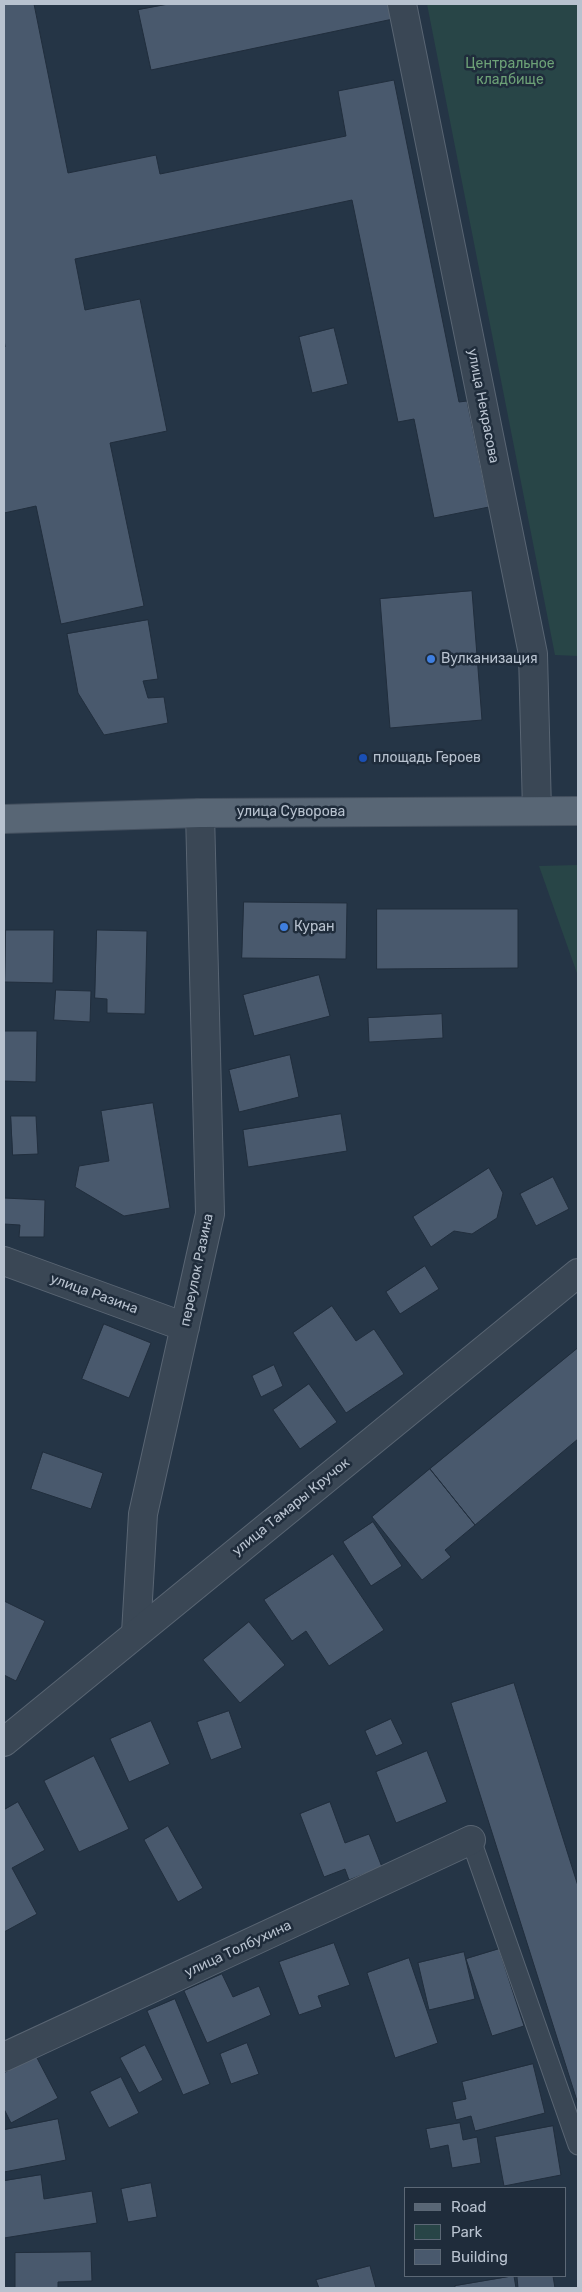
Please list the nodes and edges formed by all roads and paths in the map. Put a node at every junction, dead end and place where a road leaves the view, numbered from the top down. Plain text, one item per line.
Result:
1 (402, 4) edge
2 (537, 811) junction
3 (578, 811) edge
4 (200, 813) junction
5 (4, 819) edge
6 (4, 1261) edge
7 (578, 1273) edge
8 (185, 1327) junction
9 (136, 1633) junction
10 (4, 1742) edge
11 (471, 1840) joint
12 (4, 2057) edge
13 (578, 2145) edge

1 - 2 street, улица Некрасова
2 - 3 main road, улица Суворова
2 - 4 main road, улица Суворова
4 - 5 main road, улица Суворова
4 - 8 street, переулок Разина
6 - 8 street, улица Разина
7 - 9 street, улица Тамары Кручок
8 - 9 street, переулок Разина
9 - 10 street, улица Тамары Кручок
11 - 12 street, улица Толбухина
11 - 13 lane

